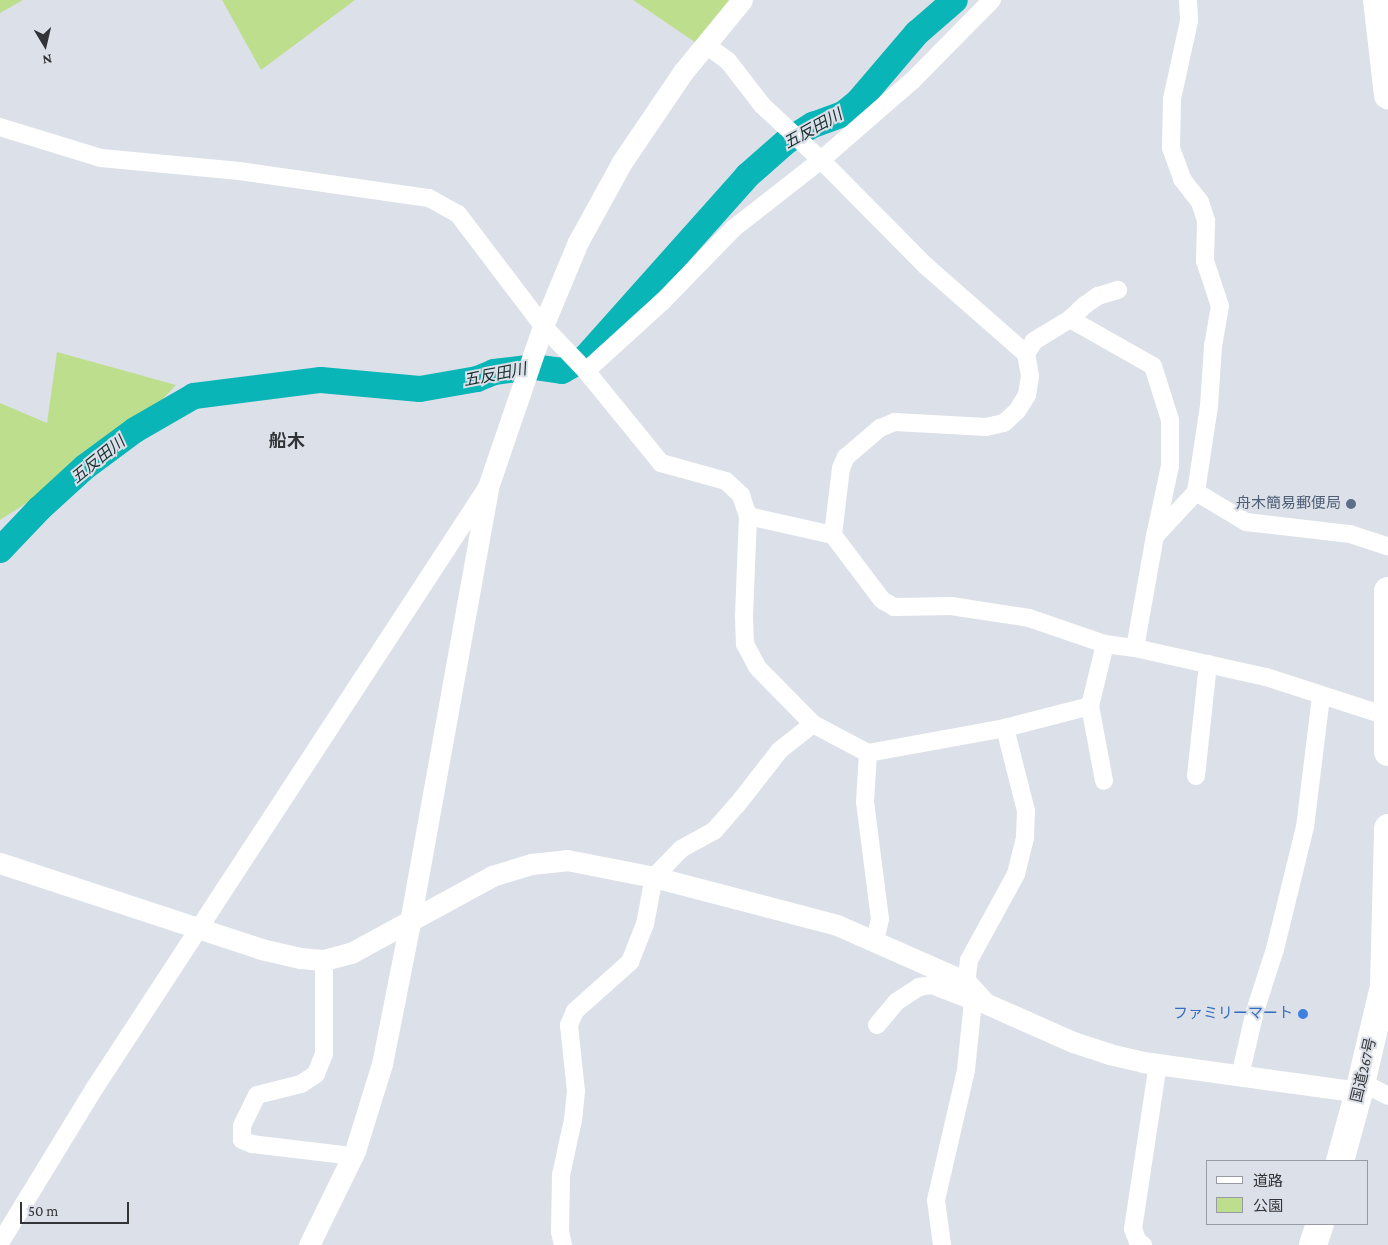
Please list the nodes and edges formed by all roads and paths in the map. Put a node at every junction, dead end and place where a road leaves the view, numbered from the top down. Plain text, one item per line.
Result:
1 (742, 0) edge
2 (992, 0) edge
3 (1188, 0) edge
4 (1377, 0) edge
5 (706, 45) junction
6 (1388, 95) edge
7 (0, 127) edge
8 (821, 160) junction
9 (1118, 290) dead end
10 (1070, 319) junction
11 (543, 326) junction
12 (1026, 354) junction
13 (586, 371) junction
14 (488, 487) junction
15 (1196, 492) junction
16 (748, 516) junction
17 (833, 535) junction
18 (1155, 536) junction
19 (1388, 546) edge
20 (1388, 591) edge
21 (1105, 644) junction
22 (1135, 648) junction
23 (1208, 664) junction
24 (1321, 696) junction
25 (1090, 706) junction
26 (1387, 716) edge
27 (813, 724) junction
28 (1005, 728) junction
29 (1388, 752) edge
30 (868, 754) junction
31 (1196, 776) dead end
32 (1104, 782) dead end
33 (1388, 828) edge
34 (0, 863) edge
35 (654, 877) junction
36 (410, 922) junction
37 (200, 928) junction
38 (875, 940) junction
39 (324, 960) junction
40 (1386, 987) edge
41 (971, 991) junction
42 (877, 1025) dead end
43 (1158, 1064) junction
44 (1240, 1076) junction
45 (1360, 1087) junction
46 (1388, 1096) edge
47 (353, 1156) junction
48 (1340, 1160) edge
49 (1320, 1225) edge
50 (0, 1243) edge
51 (308, 1245) edge
52 (563, 1245) edge
53 (942, 1245) edge
54 (1143, 1245) edge
55 (1313, 1245) edge

1 - 5 street
2 - 8 street
3 - 15 street
4 - 6 highway
5 - 8 street
5 - 11 street
7 - 11 street
8 - 12 street
8 - 13 street
9 - 10 street
10 - 12 street
10 - 18 street
11 - 13 street
11 - 14 street
12 - 17 street
13 - 16 street
14 - 36 street
14 - 37 street
15 - 18 street
15 - 19 street
16 - 17 street
16 - 27 street
17 - 21 street
18 - 22 street
20 - 26 highway
21 - 22 street
21 - 25 street
22 - 23 street
23 - 24 street
23 - 31 street
24 - 26 street
24 - 44 street
25 - 28 street
25 - 32 street
26 - 29 highway
27 - 30 street
27 - 35 street
28 - 30 street
28 - 41 street
30 - 38 street
33 - 40 highway, 国道267号
34 - 37 street
35 - 36 street
35 - 38 street
35 - 52 street
36 - 39 street
36 - 47 street
37 - 39 street
37 - 50 street
38 - 41 street
39 - 47 street
40 - 45 highway, 国道267号
41 - 42 street
41 - 43 street
41 - 53 street
43 - 44 street
43 - 54 street
44 - 45 street
45 - 46 street
45 - 48 highway, 国道267号
47 - 51 street
49 - 55 highway

